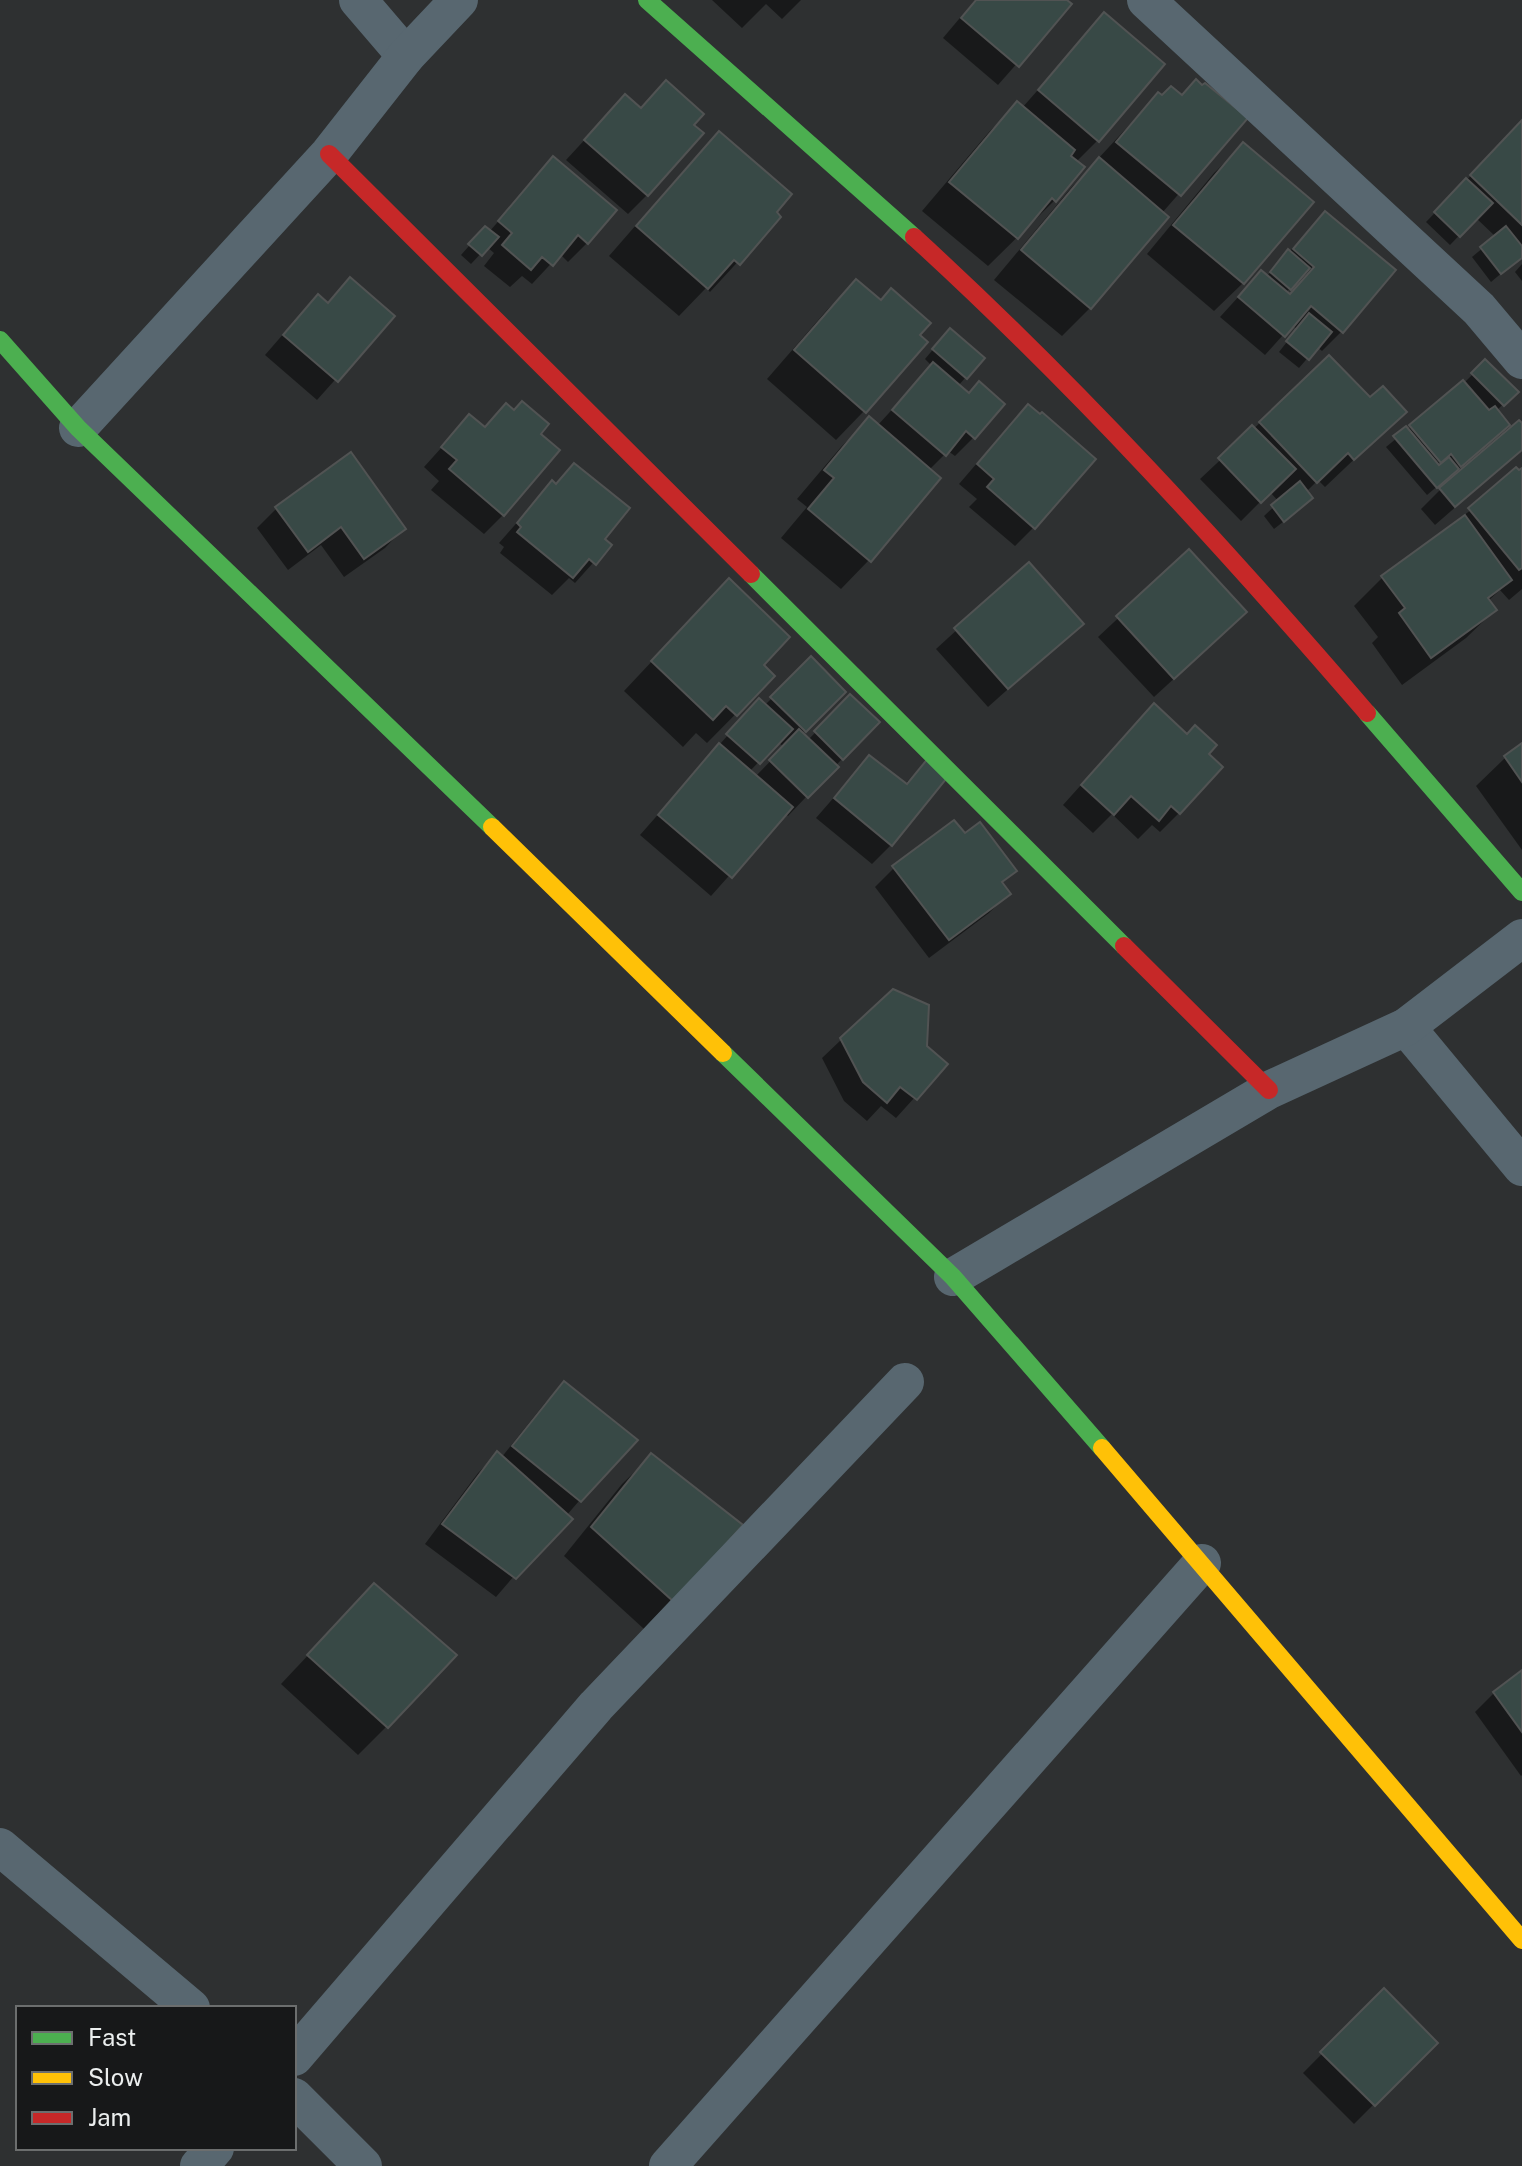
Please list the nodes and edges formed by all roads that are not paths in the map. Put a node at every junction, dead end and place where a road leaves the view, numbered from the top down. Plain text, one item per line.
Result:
1 (358, 0) edge
2 (459, 0) edge
3 (647, 0) edge
4 (1146, 0) edge
5 (406, 56) junction
6 (329, 154) junction
7 (0, 340) edge
8 (1522, 360) edge
9 (78, 428) junction
10 (1522, 892) edge
11 (1522, 938) edge
12 (1406, 1027) junction
13 (1269, 1090) junction
14 (1522, 1167) edge
15 (953, 1277) junction
16 (905, 1382) dead end
17 (1202, 1563) junction
18 (0, 1847) edge
19 (1522, 1940) edge
20 (189, 2006) edge
21 (296, 2055) edge
22 (296, 2099) edge
23 (213, 2150) edge
24 (199, 2166) edge
25 (363, 2166) edge
26 (668, 2166) edge

1 - 5 street
2 - 5 street
3 - 10 street
4 - 8 street
5 - 6 street
6 - 9 street
6 - 13 street
7 - 9 street
9 - 15 street
11 - 12 street
12 - 13 street
12 - 14 street
13 - 15 street
15 - 17 street
16 - 21 street
17 - 19 street
17 - 26 street
18 - 20 street
22 - 25 street
23 - 24 street

